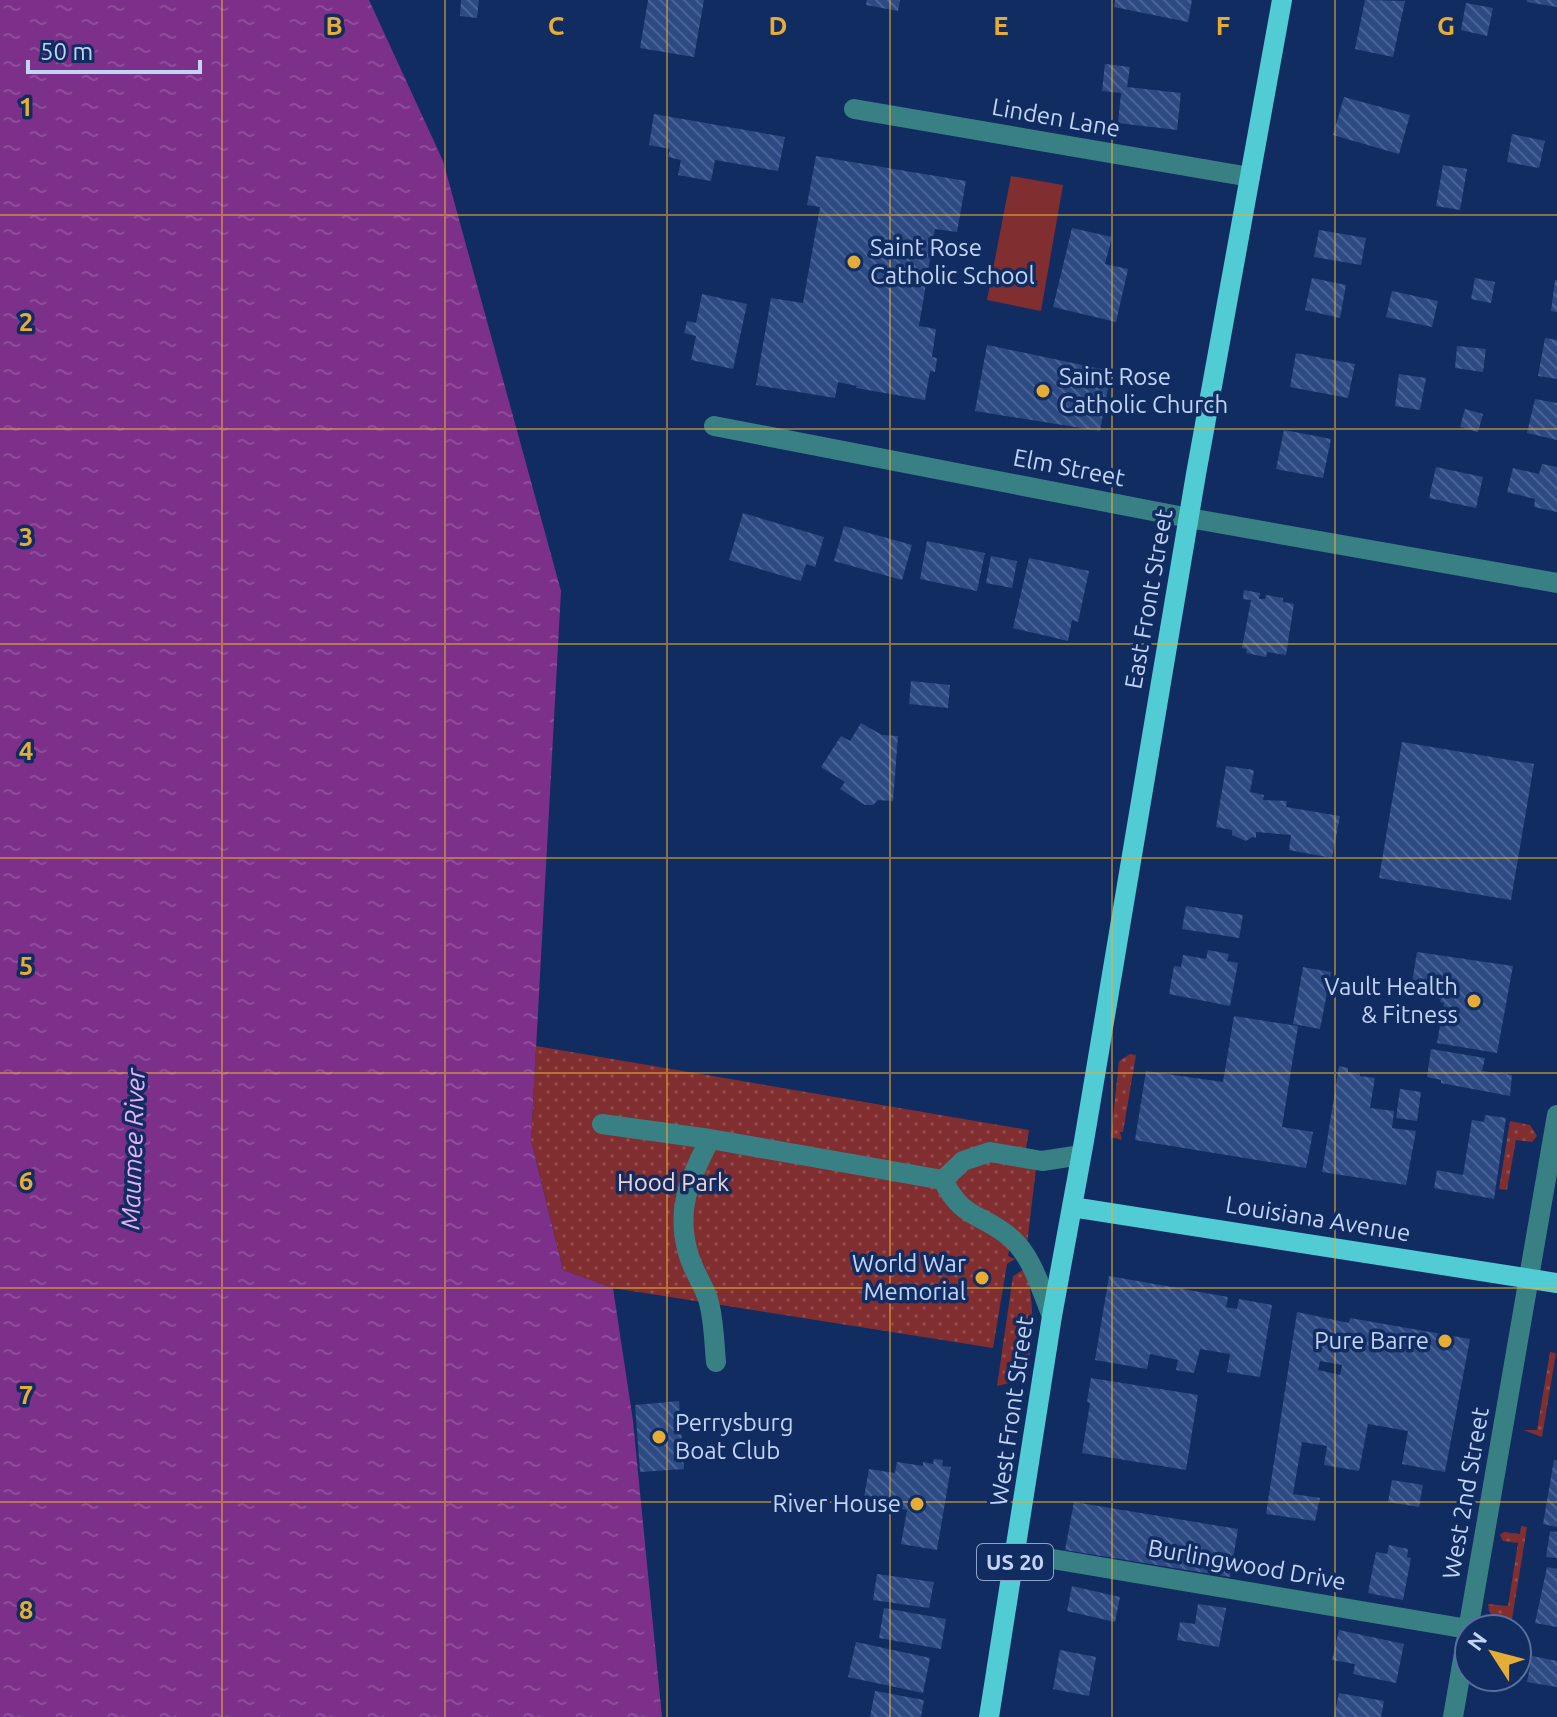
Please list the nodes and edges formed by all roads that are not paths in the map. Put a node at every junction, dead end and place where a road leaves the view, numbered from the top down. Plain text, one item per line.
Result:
1 (1282, 0) edge
2 (854, 109) dead end
3 (1250, 177) junction
4 (714, 426) dead end
5 (1189, 518) junction
6 (1557, 583) edge
7 (1557, 1115) edge
8 (602, 1124) dead end
9 (710, 1139) junction
10 (1081, 1155) junction
11 (943, 1180) junction
12 (1072, 1207) junction
13 (1530, 1278) junction
14 (1557, 1283) edge
15 (1052, 1316) junction
16 (716, 1362) dead end
17 (1017, 1553) junction
18 (1471, 1613) edge
19 (1453, 1626) edge
20 (1457, 1693) edge
21 (989, 1717) edge
22 (1453, 1717) edge

1 - 3 main road, East Front Street
2 - 3 street, Linden Lane
3 - 5 main road, East Front Street
4 - 5 street, Elm Street
5 - 6 street, Elm Street
5 - 10 main road, East Front Street
7 - 13 street, West 2nd Street
8 - 9 street
9 - 11 street
9 - 16 street
10 - 11 street
10 - 12 main road, East Front Street
11 - 15 street
12 - 13 main road, Louisiana Avenue
12 - 15 main road, West Front Street / US 20
13 - 14 main road, Louisiana Avenue
13 - 18 street, West 2nd Street
15 - 17 main road, West Front Street / US 20
17 - 19 street, Burlingwood Drive
17 - 21 main road, West Front Street / US 20
20 - 22 street, West 2nd Street

